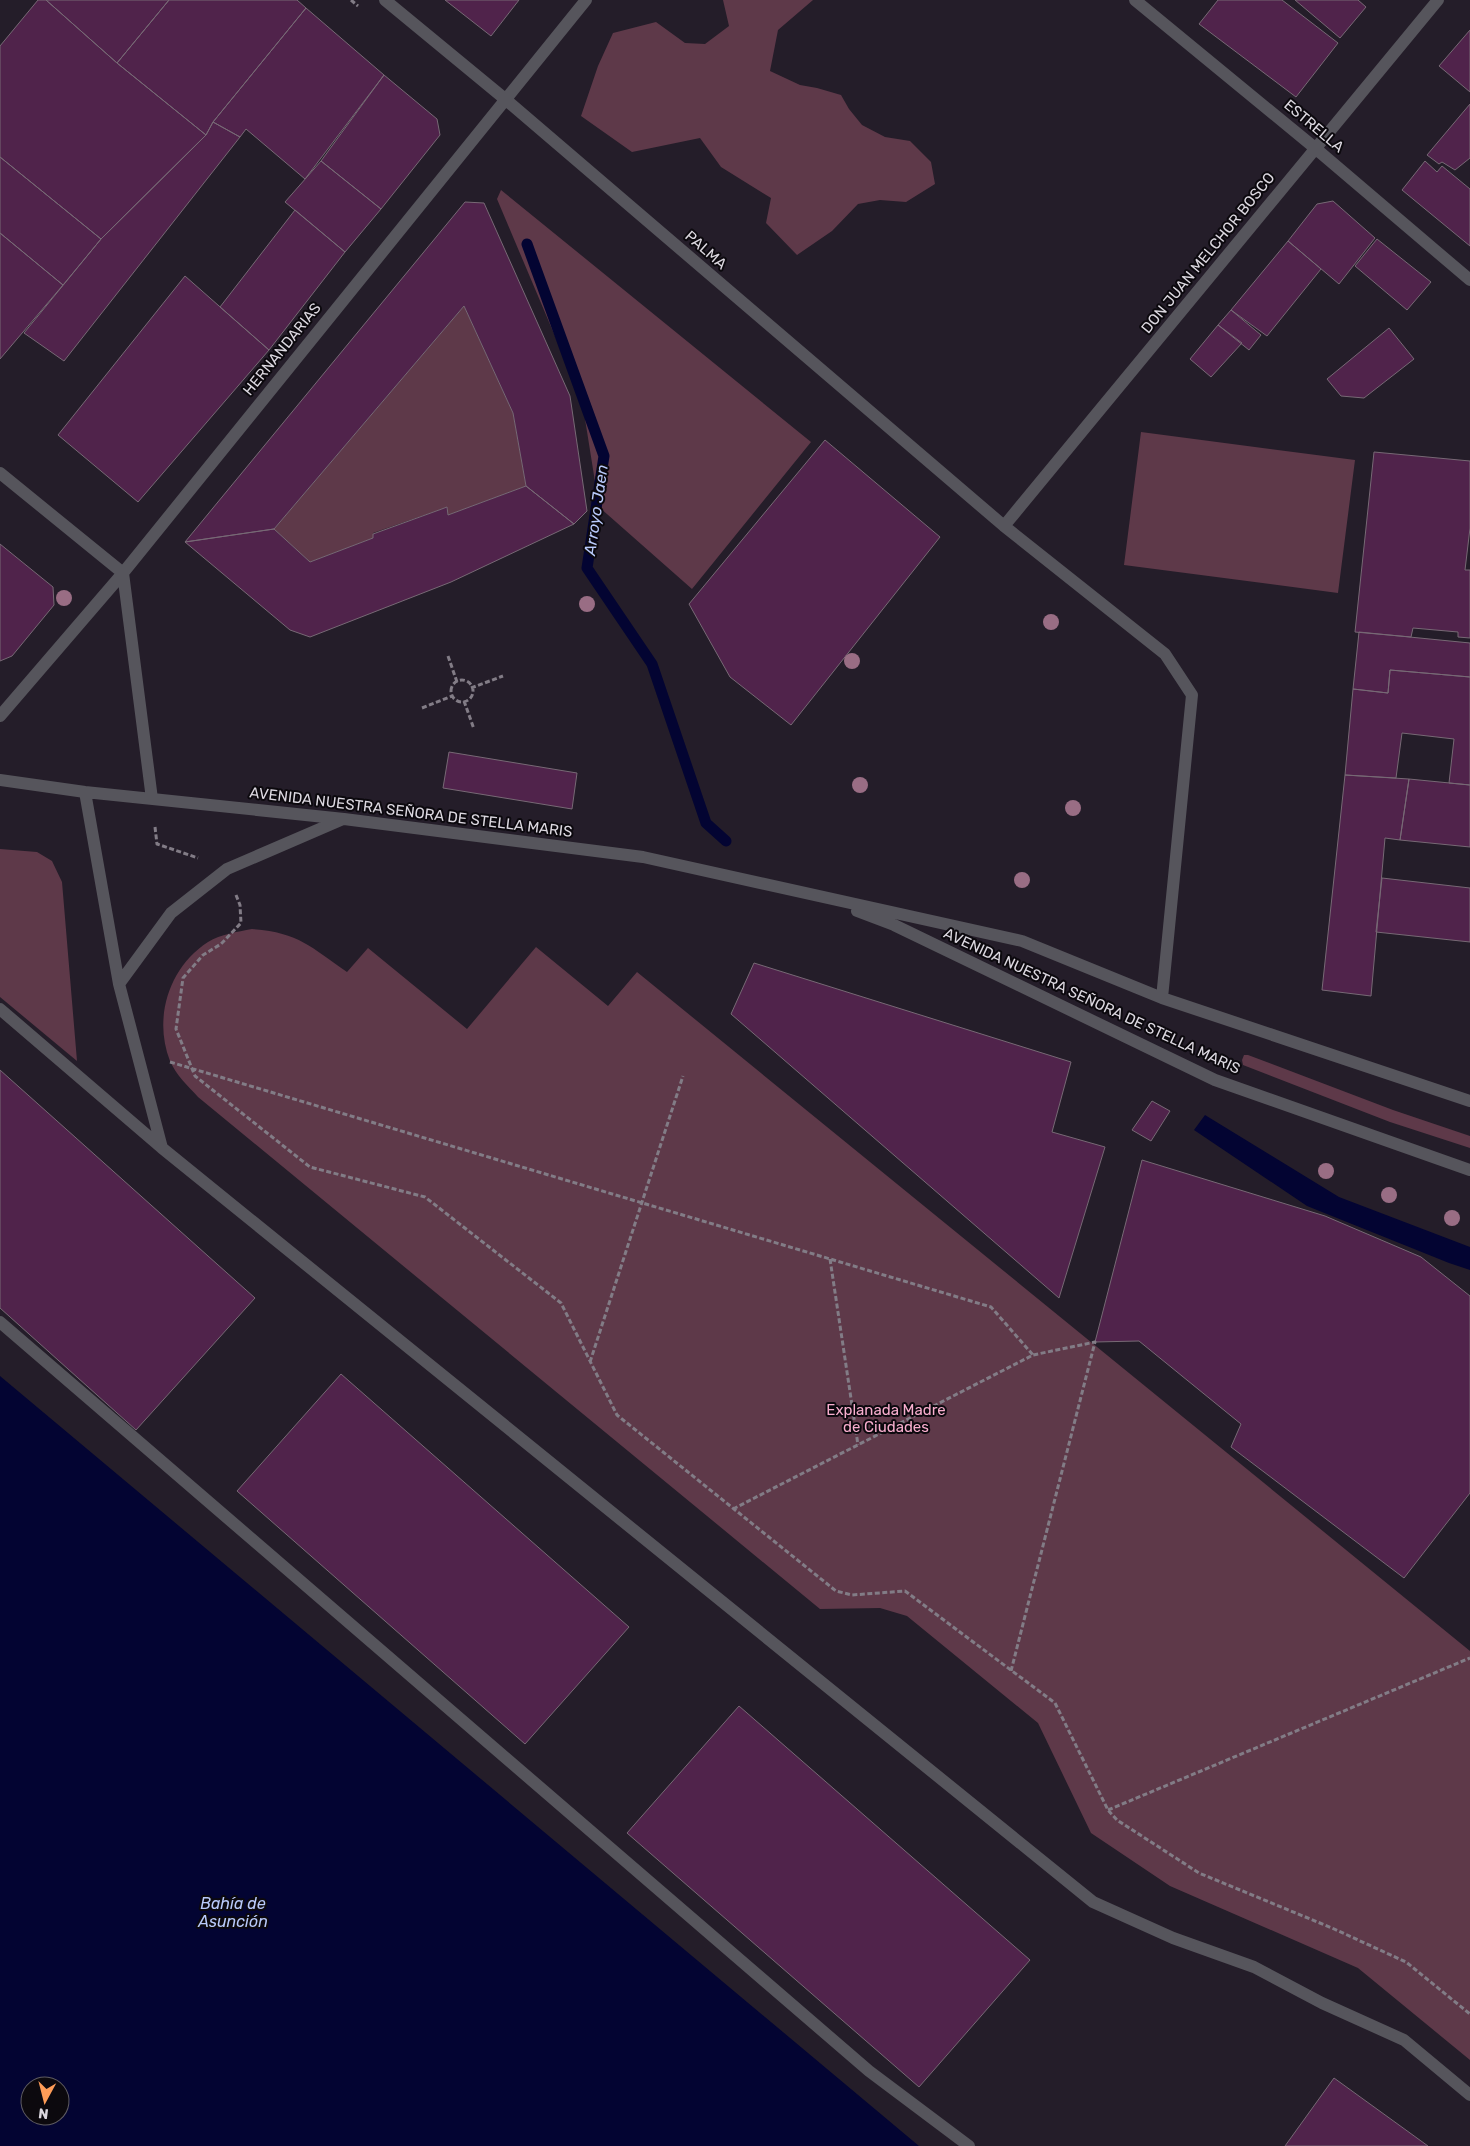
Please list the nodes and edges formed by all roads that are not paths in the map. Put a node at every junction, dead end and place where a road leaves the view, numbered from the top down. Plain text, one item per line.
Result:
1 (385, 0) edge
2 (586, 0) edge
3 (1135, 0) edge
4 (1438, 0) edge
5 (505, 99) junction
6 (1315, 148) junction
7 (1470, 280) edge
8 (0, 473) edge
9 (1004, 526) junction
10 (123, 573) junction
11 (0, 716) edge
12 (0, 780) edge
13 (85, 792) junction
14 (152, 799) junction
15 (344, 819) junction
16 (815, 895) junction
17 (119, 984) junction
18 (1162, 998) junction
19 (0, 1009) edge
20 (1470, 1101) edge
21 (162, 1148) junction
22 (1470, 1170) edge
23 (0, 1322) edge
24 (1470, 2095) edge
25 (969, 2146) edge

1 - 5 street, PALMA
2 - 5 street, HERNANDARIAS
3 - 6 street, ESTRELLA
4 - 6 street, DON JUAN MELCHOR BOSCO
5 - 9 street, PALMA
5 - 10 street, HERNANDARIAS
6 - 7 street, ESTRELLA
6 - 9 street, DON JUAN MELCHOR BOSCO
8 - 10 street
9 - 18 street, PALMA
10 - 11 street, HERNANDARIAS
10 - 14 street
12 - 13 street, AVENIDA NUESTRA SEÑORA DE STELLA MARIS
13 - 14 street, AVENIDA NUESTRA SEÑORA DE STELLA MARIS
13 - 17 street
14 - 15 street, AVENIDA NUESTRA SEÑORA DE STELLA MARIS
15 - 16 street, AVENIDA NUESTRA SEÑORA DE STELLA MARIS
15 - 17 street
16 - 18 street, AVENIDA NUESTRA SEÑORA DE STELLA MARIS
16 - 22 street, AVENIDA NUESTRA SEÑORA DE STELLA MARIS
17 - 21 street
18 - 20 street, AVENIDA NUESTRA SEÑORA DE STELLA MARIS
19 - 21 street
21 - 24 street
23 - 25 street

